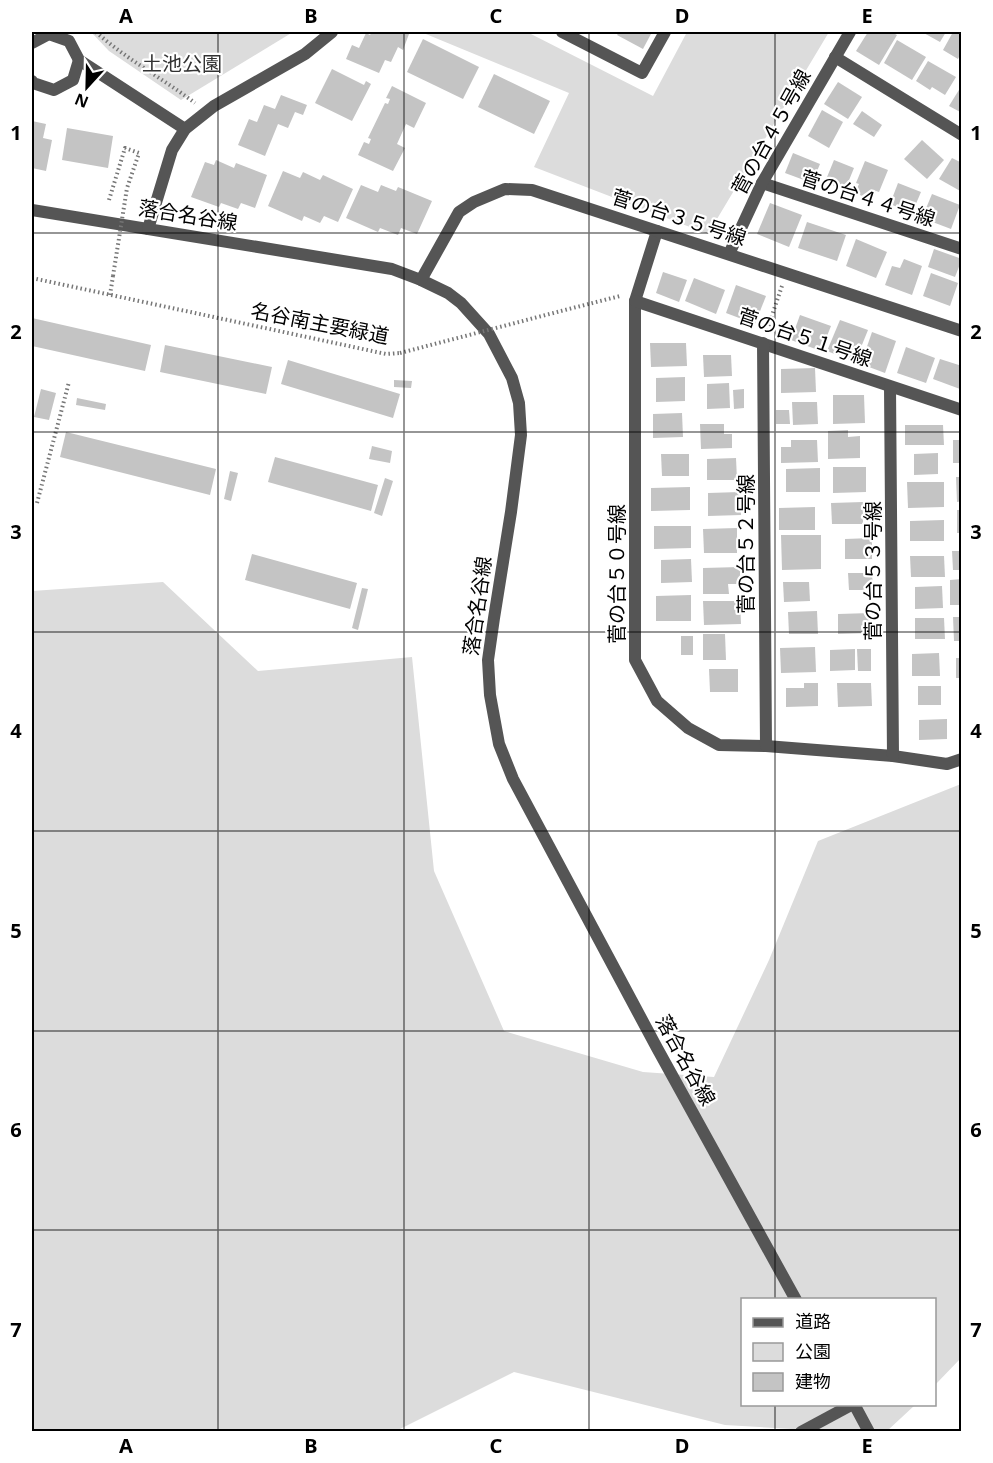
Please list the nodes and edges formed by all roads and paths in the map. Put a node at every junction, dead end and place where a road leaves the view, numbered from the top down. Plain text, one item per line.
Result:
1 (96, 32) edge
2 (332, 32) edge
3 (562, 32) edge
4 (665, 32) edge
5 (850, 32) edge
6 (32, 43) edge
7 (836, 57) junction
8 (79, 60) junction
9 (32, 81) edge
10 (206, 112) junction
11 (185, 129) junction
12 (962, 135) edge
13 (762, 183) junction
14 (109, 200) dead end
15 (32, 210) edge
16 (148, 229) junction
17 (657, 231) junction
18 (962, 249) edge
19 (729, 254) junction
20 (786, 273) junction
21 (32, 278) edge
22 (421, 280) junction
23 (110, 295) junction
24 (635, 301) junction
25 (962, 331) edge
26 (763, 342) junction
27 (69, 382) dead end
28 (890, 387) junction
29 (962, 410) edge
30 (37, 503) dead end
31 (765, 746) junction
32 (893, 756) junction
33 (962, 759) edge
34 (795, 1298) edge
35 (850, 1406) edge
36 (855, 1406) edge
37 (801, 1431) edge
38 (869, 1431) edge

1 - 10 path
2 - 10 street
3 - 4 street
5 - 7 street, 菅の台４５号線
6 - 8 street
7 - 12 street
7 - 13 street, 菅の台４５号線
8 - 9 street
8 - 11 street
10 - 11 street
11 - 16 street
13 - 18 street, 菅の台４４号線
13 - 19 street, 菅の台４５号線
14 - 23 path, bridge
15 - 16 street, 落合名谷線
16 - 22 street, 落合名谷線
17 - 19 street, 菅の台３５号線
17 - 22 street, 菅の台３５号線
17 - 24 street, 菅の台５０号線
19 - 20 street, 菅の台３５号線
20 - 25 street, 菅の台３５号線
20 - 26 path
21 - 23 path, 名谷南主要緑道
22 - 34 street, 落合名谷線
23 - 24 path, 名谷南主要緑道, bridge
24 - 26 street, 菅の台５１号線
24 - 31 street, 菅の台５０号線
26 - 28 street, 菅の台５１号線
26 - 31 street, 菅の台５２号線
27 - 30 path
28 - 29 street, 菅の台５１号線
28 - 32 street, 菅の台５３号線
31 - 32 street, 菅の台５０号線
32 - 33 street, 菅の台５０号線
35 - 37 street
36 - 38 street

